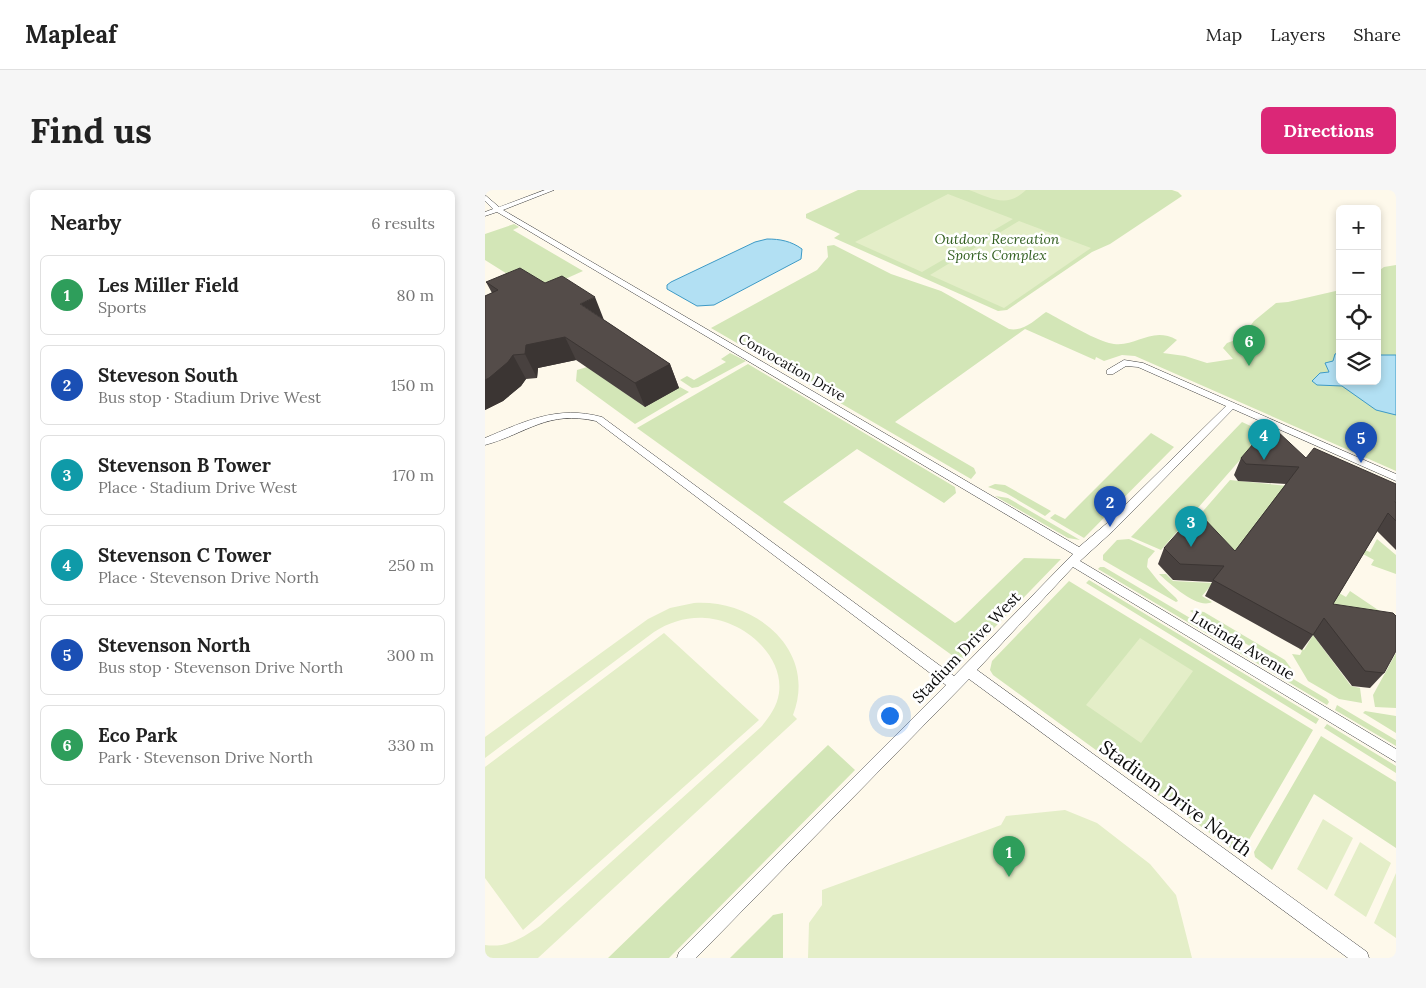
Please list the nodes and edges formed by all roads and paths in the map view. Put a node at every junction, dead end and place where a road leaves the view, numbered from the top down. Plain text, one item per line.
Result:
1 (532, 190) edge
2 (551, 190) edge
3 (485, 197) edge
4 (490, 206) edge
5 (485, 214) edge
6 (1110, 372) dead end
7 (1232, 406) junction
8 (485, 442) edge
9 (1396, 478) edge
10 (1077, 558) junction
11 (968, 671) junction
12 (955, 684) junction
13 (1396, 756) edge
14 (685, 958) edge
15 (1361, 958) edge

1 - 4 street
2 - 4 street
3 - 4 street, Convocation Drive
4 - 5 street
4 - 10 street, Convocation Drive
6 - 7 street
7 - 9 street
7 - 10 street, Stadium Drive West
8 - 12 street
10 - 11 street, Stadium Drive West
10 - 13 street, Lucinda Avenue
11 - 12 street, Stadium Drive West
11 - 15 street, Stadium Drive North
12 - 14 street, Stadium Drive West

